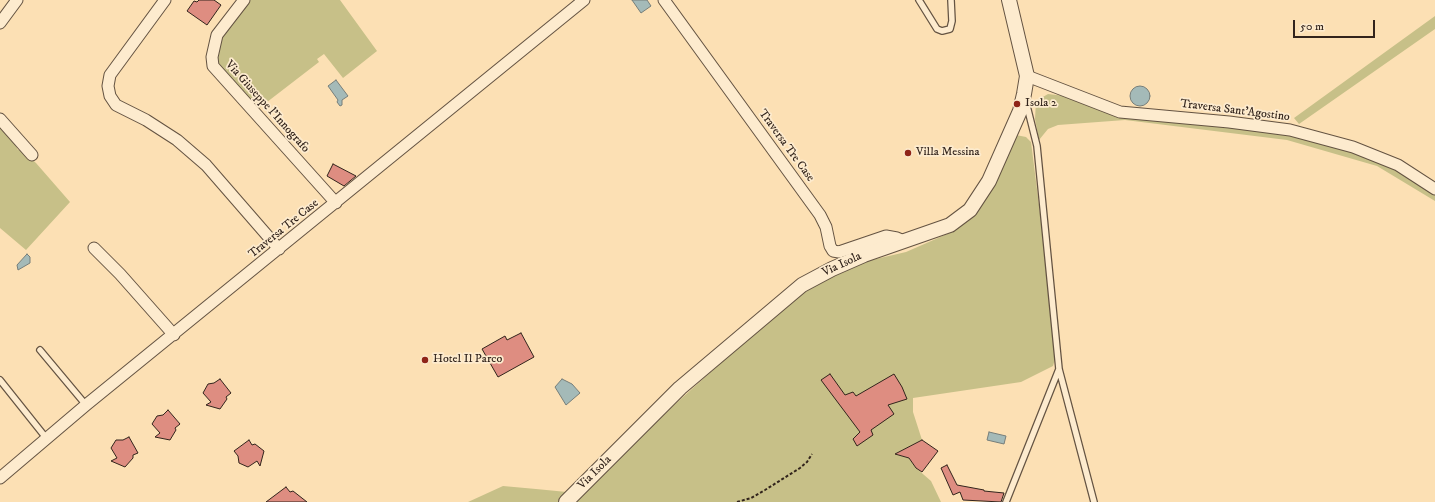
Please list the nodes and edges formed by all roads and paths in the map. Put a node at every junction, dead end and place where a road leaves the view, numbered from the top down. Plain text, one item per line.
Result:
1 (18, 0) edge
2 (166, 0) edge
3 (244, 0) edge
4 (584, 0) edge
5 (664, 0) edge
6 (919, 0) edge
7 (952, 0) edge
8 (1008, 0) edge
9 (0, 23) edge
10 (1027, 76) junction
11 (1024, 94) junction
12 (0, 119) edge
13 (32, 155) dead end
14 (1435, 189) edge
15 (336, 204) junction
16 (904, 241) junction
17 (94, 248) dead end
18 (279, 248) junction
19 (174, 335) junction
20 (40, 350) dead end
21 (1060, 369) junction
22 (0, 380) edge
23 (86, 405) junction
24 (47, 439) junction
25 (812, 454) dead end
26 (0, 478) edge
27 (566, 502) edge
28 (737, 502) edge
29 (1006, 502) edge
30 (1094, 502) edge

1 - 9 street
2 - 18 street
3 - 15 street, Via Giuseppe l'Innografo
4 - 15 street, Traversa Tre Case
5 - 16 street, Traversa Tre Case
6 - 7 lane
8 - 10 street, Via Isola
10 - 11 street, Via Isola
10 - 14 street, Traversa Sant'Agostino
11 - 16 street, Via Isola
11 - 21 lane
12 - 13 street
15 - 18 street, Traversa Tre Case
16 - 27 street, Via Isola
17 - 19 street
18 - 19 street, Traversa Tre Case
19 - 23 street, Traversa Tre Case
20 - 23 lane
21 - 29 lane
21 - 30 lane
22 - 24 lane
23 - 24 street, Traversa Tre Case
24 - 26 street, Traversa Tre Case
25 - 28 path

